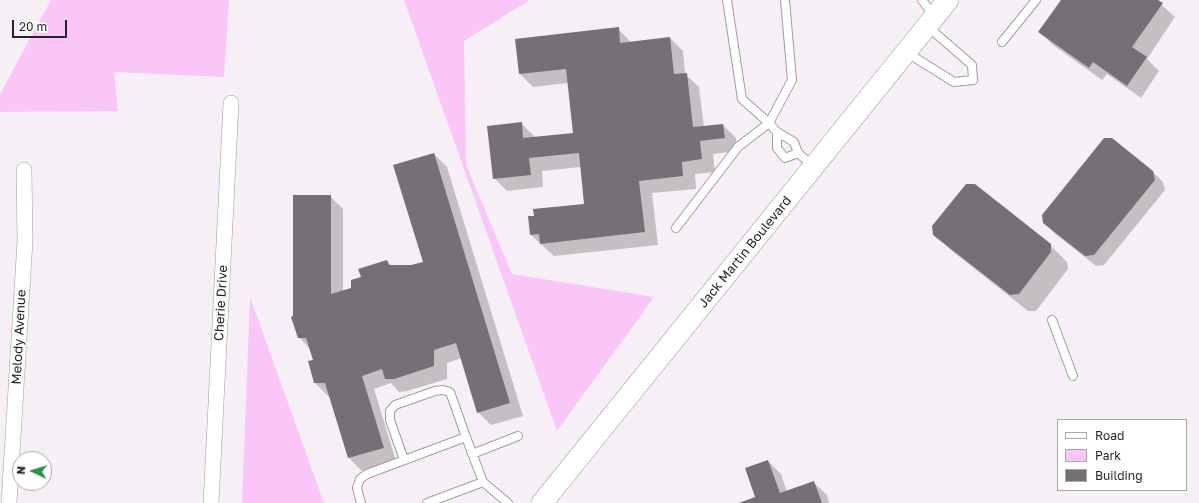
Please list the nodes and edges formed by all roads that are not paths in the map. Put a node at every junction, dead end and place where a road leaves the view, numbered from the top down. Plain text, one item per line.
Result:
1 (727, 0) edge
2 (785, 0) edge
3 (922, 0) edge
4 (948, 0) edge
5 (1036, 0) edge
6 (931, 21) junction
7 (1002, 42) dead end
8 (906, 52) junction
9 (231, 102) dead end
10 (769, 122) junction
11 (777, 132) junction
12 (806, 160) junction
13 (24, 170) dead end
14 (676, 228) dead end
15 (1052, 320) dead end
16 (1073, 376) dead end
17 (518, 436) dead end
18 (466, 437) junction
19 (472, 454) junction
20 (404, 460) junction
21 (483, 482) junction
22 (9, 503) edge
23 (212, 503) edge
24 (361, 503) edge
25 (428, 503) edge
26 (508, 503) edge
27 (542, 503) edge

1 - 10 lane
2 - 10 lane
3 - 6 lane
4 - 6 street, Jack Martin Boulevard
5 - 7 lane
6 - 8 street, Jack Martin Boulevard
6 - 8 lane
8 - 12 street, Jack Martin Boulevard
9 - 23 street, Cherie Drive
10 - 11 lane
10 - 14 lane
11 - 12 lane
11 - 12 lane
12 - 27 street, Jack Martin Boulevard
13 - 22 street, Melody Avenue
15 - 16 lane
17 - 19 lane
18 - 19 lane
18 - 20 lane
18 - 20 lane
19 - 21 lane
20 - 24 lane
21 - 25 lane
21 - 26 lane

